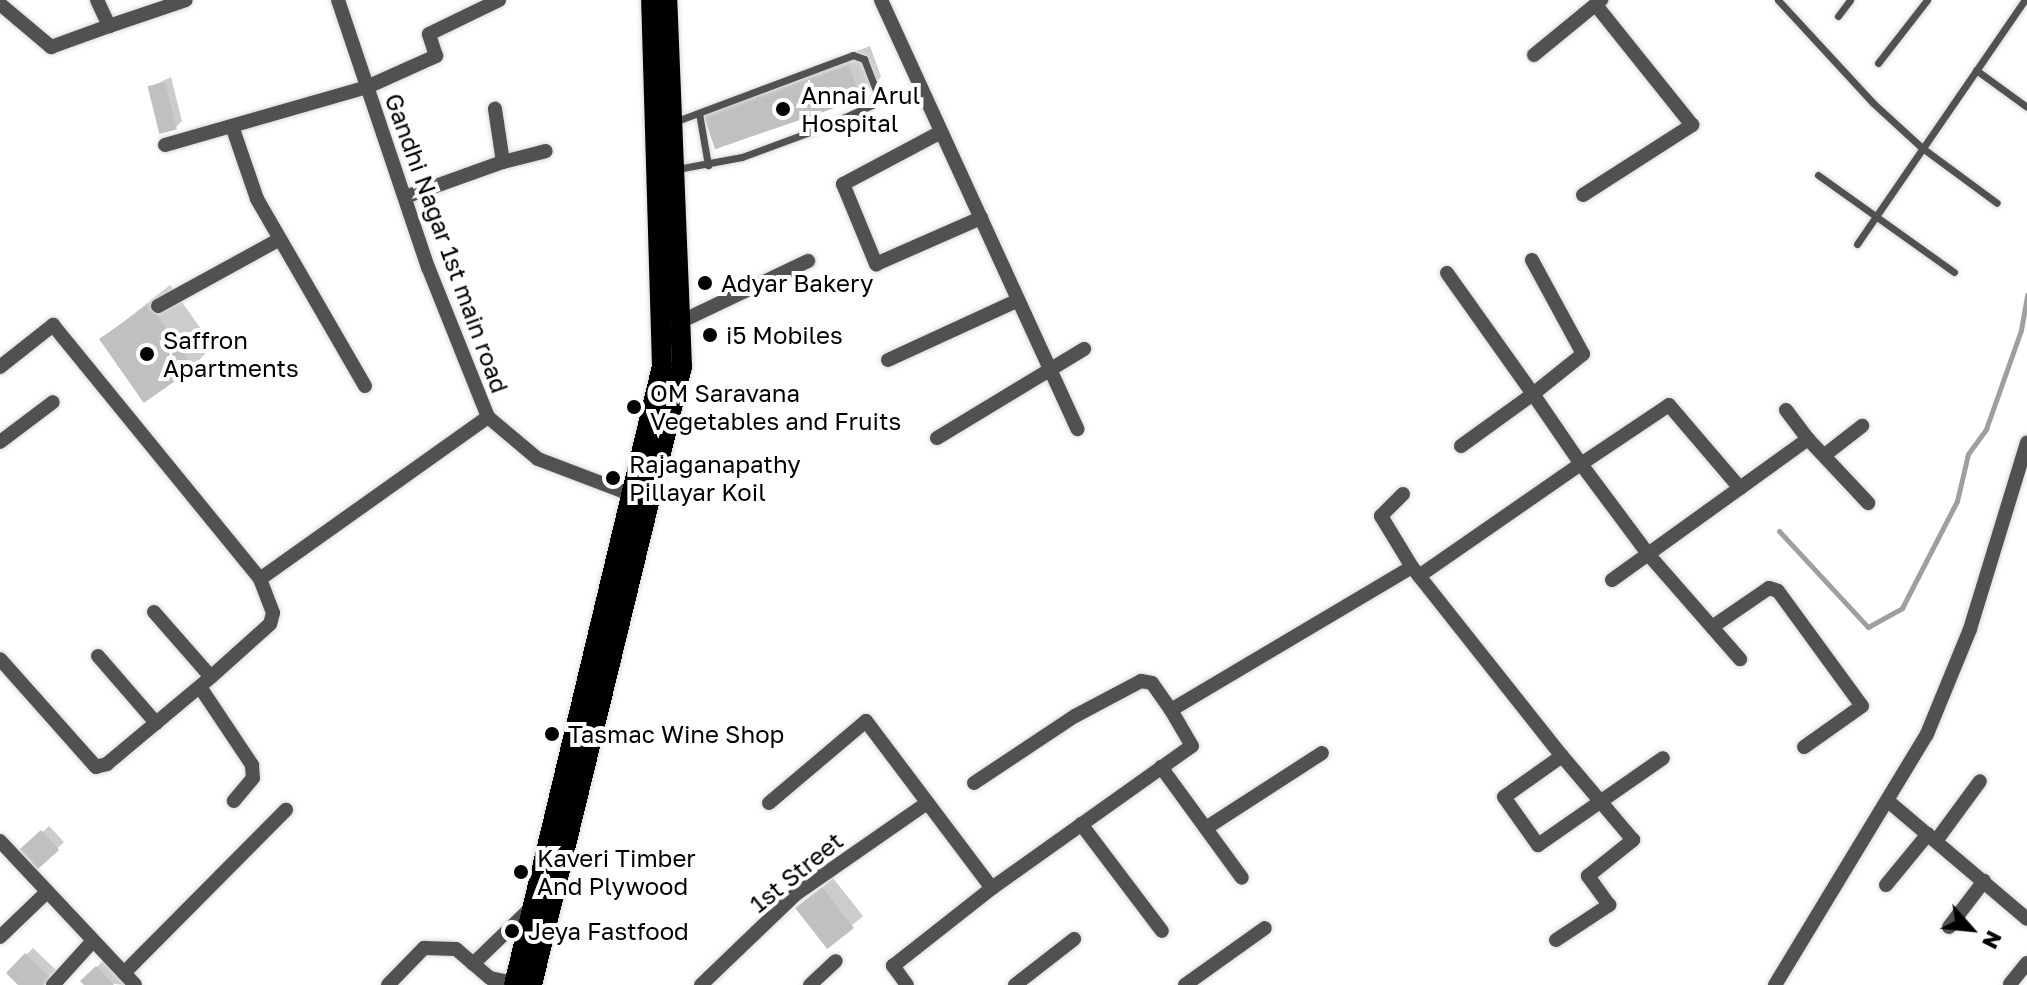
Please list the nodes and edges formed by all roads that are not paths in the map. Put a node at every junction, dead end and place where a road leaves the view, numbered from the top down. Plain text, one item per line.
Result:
1 (97, 0) edge
2 (186, 0) edge
3 (338, 0) edge
4 (499, 0) edge
5 (651, 0) edge
6 (667, 0) edge
7 (881, 0) edge
8 (1778, 0) edge
9 (1850, 0) edge
10 (1927, 0) edge
11 (2025, 1) edge
12 (1599, 2) edge
13 (0, 4) edge
14 (1838, 16) dead end
15 (109, 26) junction
16 (1534, 55) dead end
17 (1878, 63) dead end
18 (1976, 70) junction
19 (367, 87) junction
20 (2027, 107) edge
21 (495, 109) dead end
22 (699, 113) junction
23 (668, 123) junction
24 (232, 126) junction
25 (941, 132) junction
26 (165, 145) dead end
27 (1921, 147) junction
28 (546, 151) dead end
29 (503, 162) junction
30 (708, 165) junction
31 (674, 169) junction
32 (1818, 175) dead end
33 (1583, 195) dead end
34 (405, 197) junction
35 (1997, 203) dead end
36 (1875, 217) junction
37 (981, 218) junction
38 (280, 239) junction
39 (1857, 244) dead end
40 (1532, 260) dead end
41 (808, 261) dead end
42 (1954, 272) dead end
43 (1447, 273) dead end
44 (1016, 301) junction
45 (158, 306) dead end
46 (680, 322) junction
47 (1084, 349) dead end
48 (888, 360) dead end
49 (0, 367) edge
50 (1048, 371) junction
51 (365, 386) dead end
52 (1533, 394) junction
53 (53, 402) dead end
54 (1786, 410) dead end
55 (488, 417) junction
56 (1862, 426) dead end
57 (1077, 429) dead end
58 (937, 438) dead end
59 (1808, 439) junction
60 (0, 442) edge
61 (2027, 442) edge
62 (1461, 446) dead end
63 (1826, 454) junction
64 (1581, 464) junction
65 (1740, 488) junction
66 (1403, 494) dead end
67 (641, 498) junction
68 (1868, 503) dead end
69 (1648, 554) junction
70 (1415, 572) junction
71 (260, 579) junction
72 (1612, 580) dead end
73 (154, 612) dead end
74 (1712, 627) junction
75 (98, 656) dead end
76 (0, 659) edge
77 (1740, 659) dead end
78 (6, 678) edge
79 (205, 682) junction
80 (1171, 710) junction
81 (156, 723) junction
82 (1804, 747) dead end
83 (1322, 753) dead end
84 (1562, 756) junction
85 (1663, 758) dead end
86 (1161, 767) junction
87 (1980, 781) dead end
88 (974, 783) dead end
89 (234, 801) dead end
90 (1888, 801) junction
91 (1602, 802) junction
92 (769, 803) dead end
93 (927, 803) junction
94 (286, 810) dead end
95 (1081, 824) junction
96 (1206, 828) junction
97 (1932, 838) junction
98 (0, 841) edge
99 (1242, 878) dead end
100 (1984, 881) junction
101 (1886, 885) dead end
102 (992, 888) junction
103 (47, 892) junction
104 (533, 906) junction
105 (2027, 919) edge
106 (1949, 927) dead end
107 (1265, 928) dead end
108 (1162, 931) dead end
109 (0, 937) edge
110 (1074, 939) dead end
111 (1556, 940) dead end
112 (91, 943) junction
113 (836, 961) dead end
114 (2027, 963) edge
115 (473, 964) junction
116 (124, 973) junction
117 (520, 984) edge
118 (2010, 984) edge
119 (53, 985) edge
120 (135, 985) edge
121 (388, 985) edge
122 (701, 985) edge
123 (810, 985) edge
124 (907, 985) edge
125 (1015, 985) edge
126 (1185, 985) edge
127 (1775, 985) edge

1 - 15 street
2 - 15 street
3 - 19 street, Gandhi Nagar 1st main road
4 - 19 street
5 - 67 main road
6 - 23 main road
7 - 25 street
8 - 27 lane
9 - 14 lane
10 - 17 lane
11 - 18 lane
12 - 16 street
12 - 33 street
13 - 15 street
18 - 20 lane
18 - 27 lane
19 - 24 street
19 - 34 street, Gandhi Nagar 1st main road
21 - 29 street
22 - 23 lane
22 - 30 lane
22 - 30 lane
23 - 31 main road
24 - 26 street
24 - 38 street
25 - 37 street
25 - 37 street
27 - 35 lane
27 - 36 lane
28 - 29 street
29 - 34 street
30 - 31 lane
31 - 46 main road
32 - 36 lane
34 - 55 street, Gandhi Nagar 1st main road
36 - 39 lane
36 - 42 lane
37 - 44 street
38 - 45 street
38 - 51 street
40 - 52 street
41 - 46 street
43 - 52 street
44 - 48 street
44 - 50 street
46 - 67 main road
47 - 50 street
49 - 71 street
50 - 57 street
50 - 58 street
52 - 62 street
52 - 64 street
53 - 60 street
54 - 59 street
55 - 67 street, Gandhi Nagar 1st main road
55 - 71 street
56 - 63 street
59 - 63 street
59 - 65 street
61 - 90 street
63 - 68 street
64 - 65 street
64 - 69 street
64 - 70 street
65 - 69 street
66 - 70 street
67 - 104 main road
67 - 117 main road
69 - 72 street
69 - 74 street
70 - 80 street
70 - 84 street
71 - 79 street
73 - 79 street
74 - 77 street
74 - 82 street
75 - 81 street
76 - 78 street
78 - 81 street
79 - 81 street
79 - 89 street
80 - 86 street
80 - 88 street
83 - 96 street
84 - 91 street
84 - 91 street
85 - 91 street
86 - 95 street
86 - 96 street
87 - 97 street
90 - 97 street
90 - 127 street
91 - 111 street
92 - 93 street
93 - 102 street
93 - 122 street, 1st Street
94 - 116 street
95 - 102 street
95 - 108 street
96 - 99 street
97 - 100 street
97 - 101 street
98 - 103 street
100 - 105 street
100 - 106 street
102 - 124 street
103 - 109 street
103 - 112 street
104 - 115 street
104 - 117 main road
107 - 126 street
110 - 125 street
112 - 116 street
112 - 119 street
113 - 123 street
114 - 118 street
115 - 117 street
115 - 121 street
116 - 120 street

